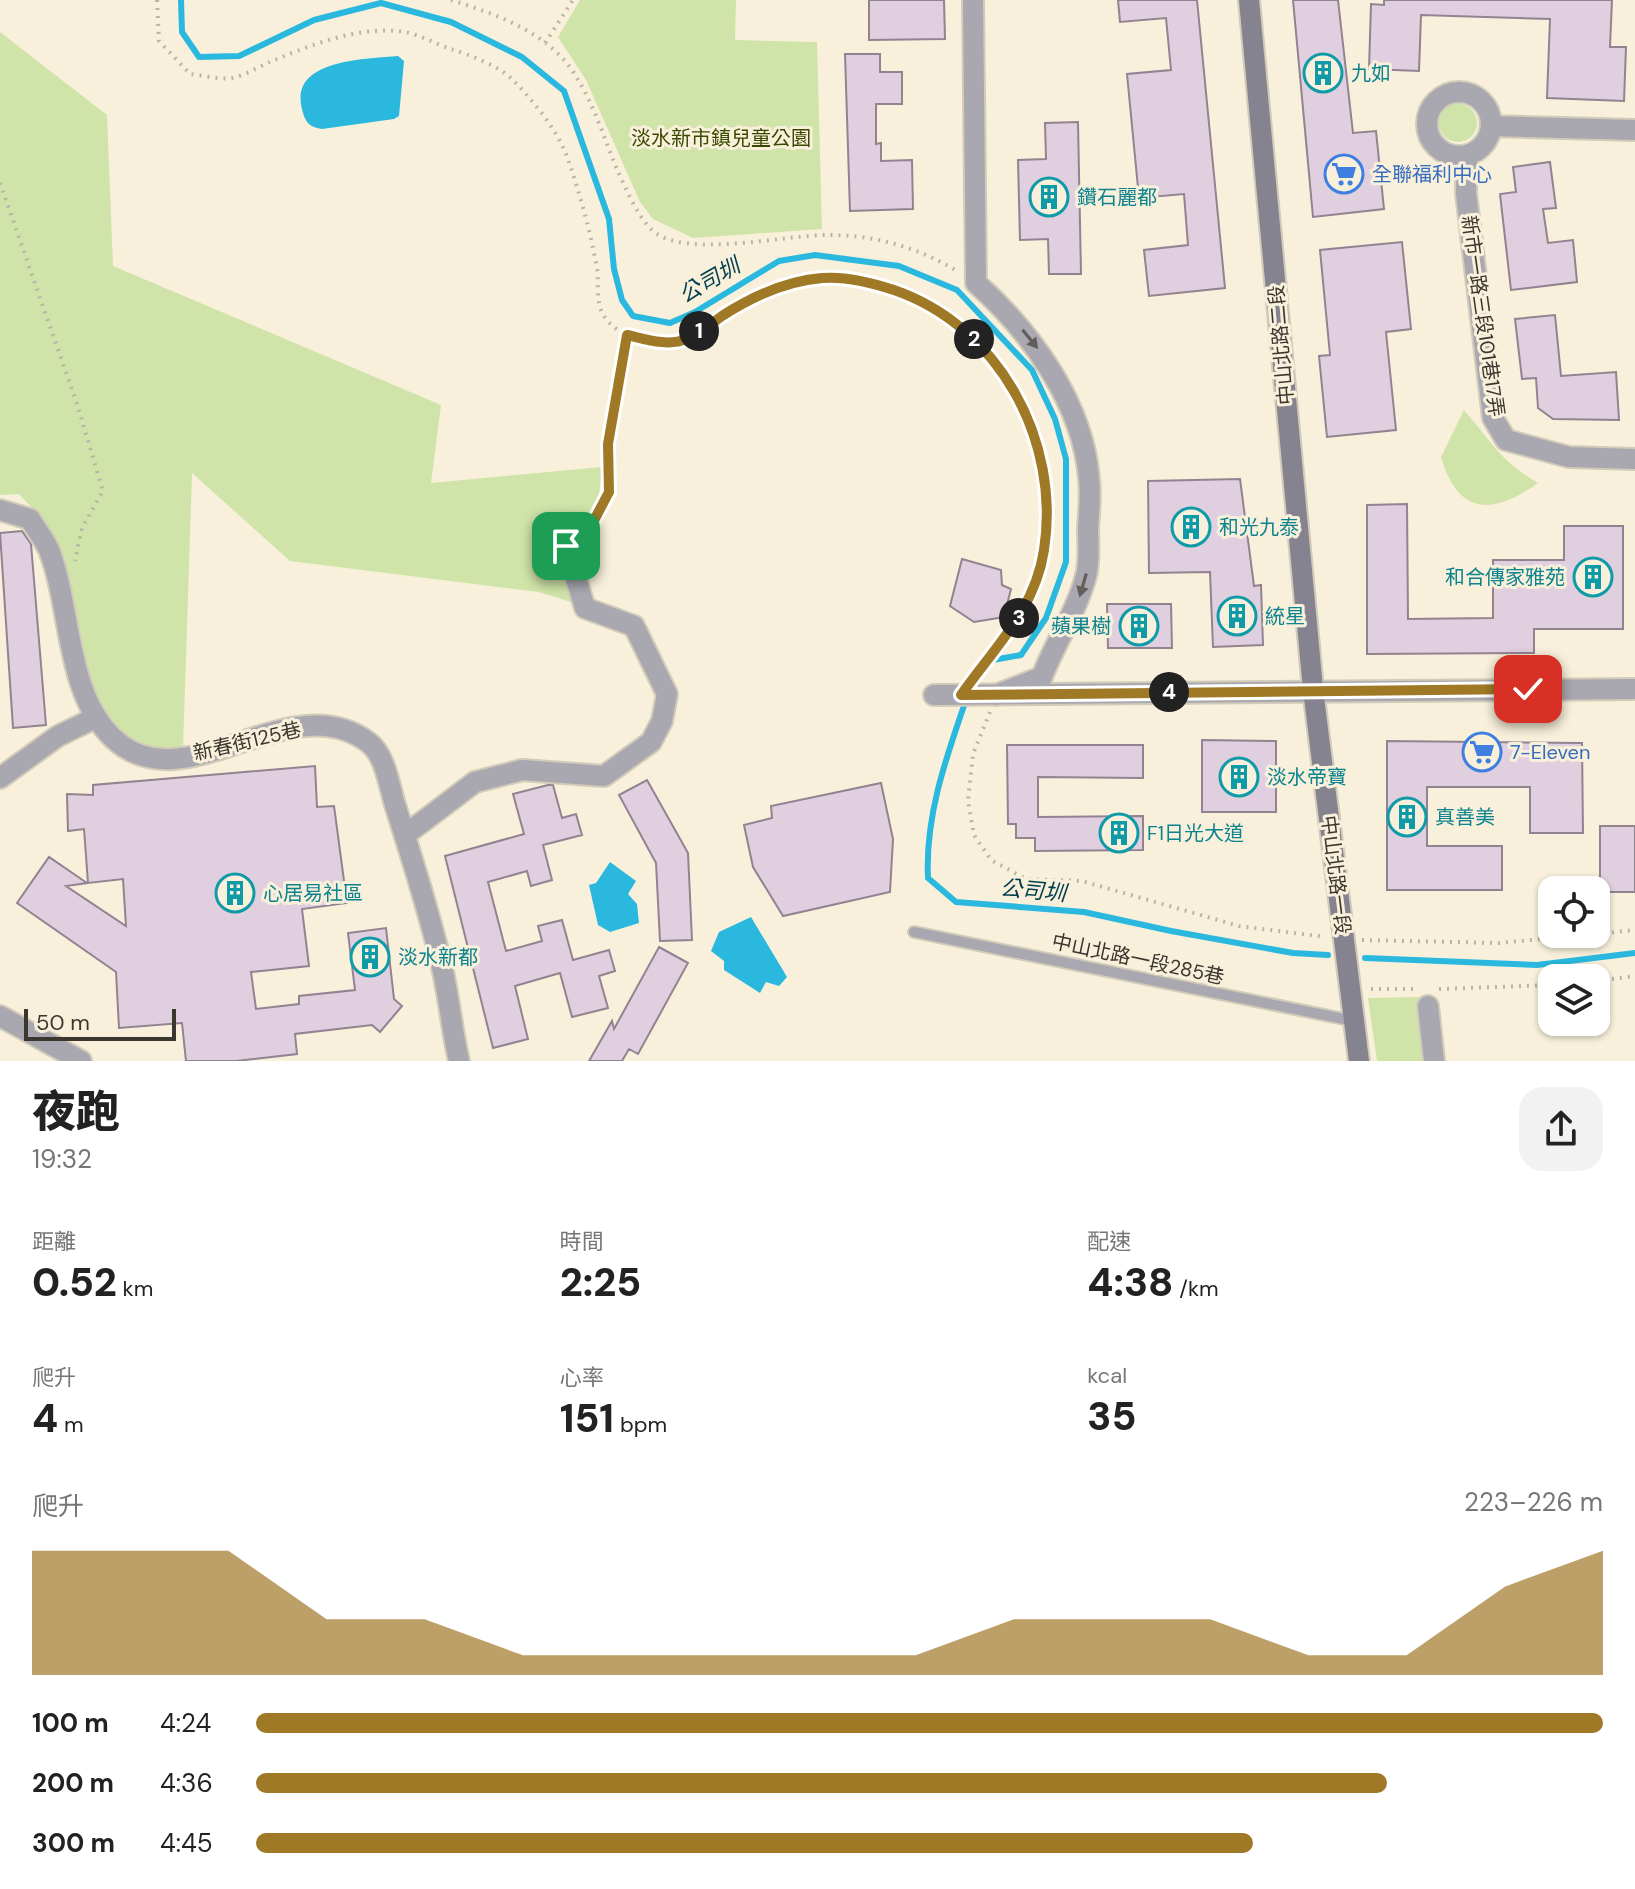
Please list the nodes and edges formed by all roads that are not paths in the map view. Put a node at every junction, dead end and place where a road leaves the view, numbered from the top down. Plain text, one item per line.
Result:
1 (973, 0) edge
2 (1249, 0) edge
3 (1491, 126) junction
4 (1635, 130) edge
5 (1467, 155) junction
6 (1635, 459) edge
7 (0, 510) edge
8 (566, 546) road end
9 (1313, 689) junction
10 (1635, 689) edge
11 (934, 695) dead end
12 (996, 695) junction
13 (95, 718) junction
14 (0, 778) edge
15 (405, 835) junction
16 (914, 932) dead end
17 (1428, 1006) dead end
18 (0, 1016) edge
19 (1354, 1021) junction
20 (81, 1061) edge
21 (459, 1061) edge
22 (1359, 1061) edge
23 (1434, 1061) edge

1 -> 12 street
2 - 9 street, 中山北路二段
3 - 4 street
3 - 5 street
3 - 5 street
5 - 6 street, 新市一路三段101巷17弄
7 - 13 street, 新春街125巷
8 - 15 street
9 - 10 street
9 - 12 street
9 - 19 street, 中山北路一段
11 - 12 street
13 - 14 street
13 - 15 street, 新春街125巷
15 - 21 street, 新春街125巷
16 - 19 lane, 中山北路一段285巷
17 - 23 street
18 - 20 street
19 - 22 street, 中山北路一段

